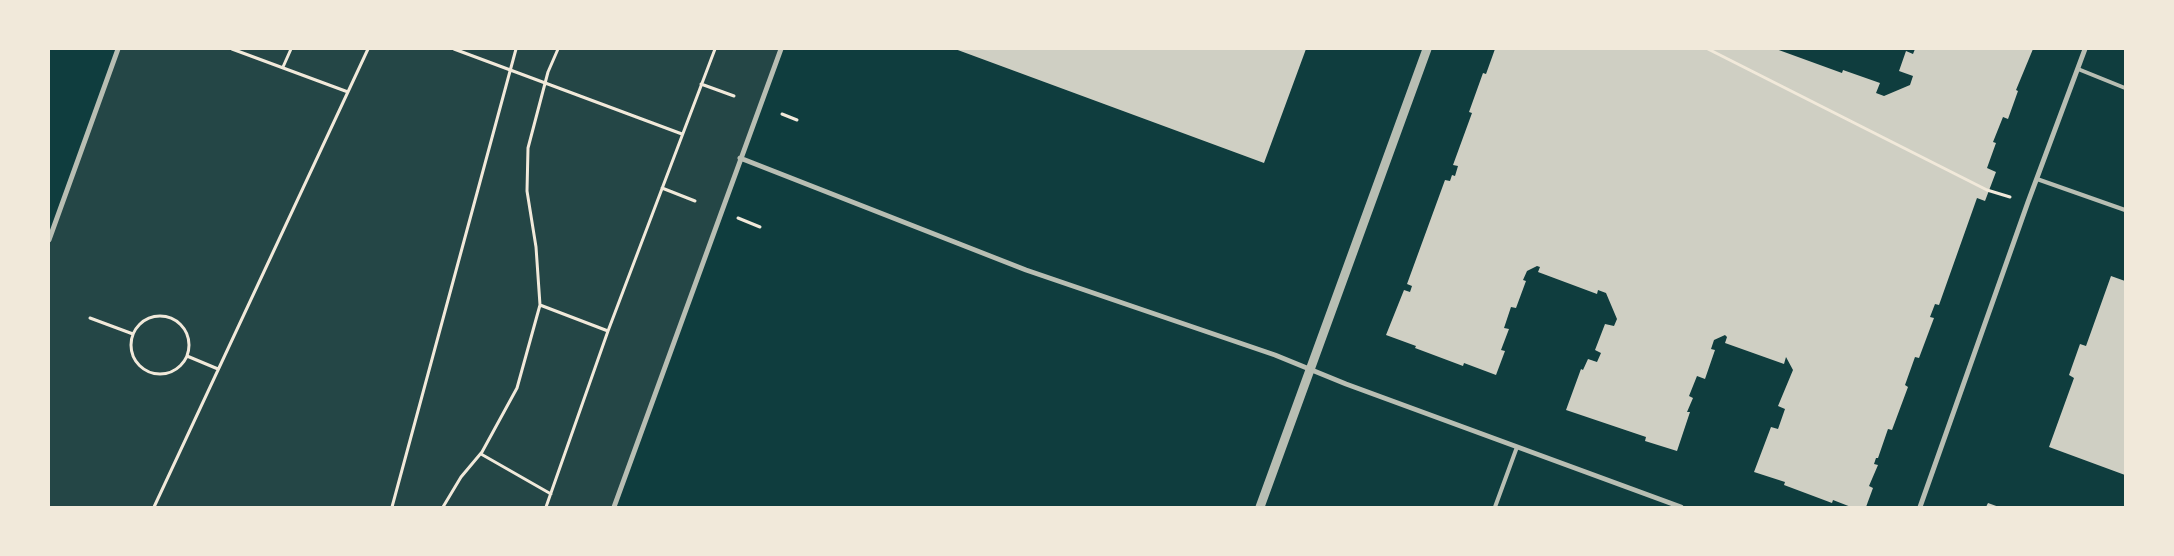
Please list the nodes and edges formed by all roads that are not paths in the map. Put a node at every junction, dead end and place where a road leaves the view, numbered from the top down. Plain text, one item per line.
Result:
1 (118, 49) edge
2 (781, 49) edge
3 (1427, 49) edge
4 (2086, 49) edge
5 (2078, 69) junction
6 (2125, 88) edge
7 (740, 158) junction
8 (2037, 179) junction
9 (2125, 210) edge
10 (49, 240) edge
11 (1310, 370) junction
12 (1517, 447) junction
13 (614, 507) edge
14 (1260, 507) edge
15 (1495, 507) edge
16 (1681, 507) edge
17 (1920, 507) edge

1 - 10 street
2 - 7 street
3 - 11 street
4 - 5 street
5 - 6 lane
5 - 8 street
7 - 11 street
7 - 13 street
8 - 9 lane
8 - 17 street
11 - 12 street
11 - 14 street
12 - 15 lane
12 - 16 street

